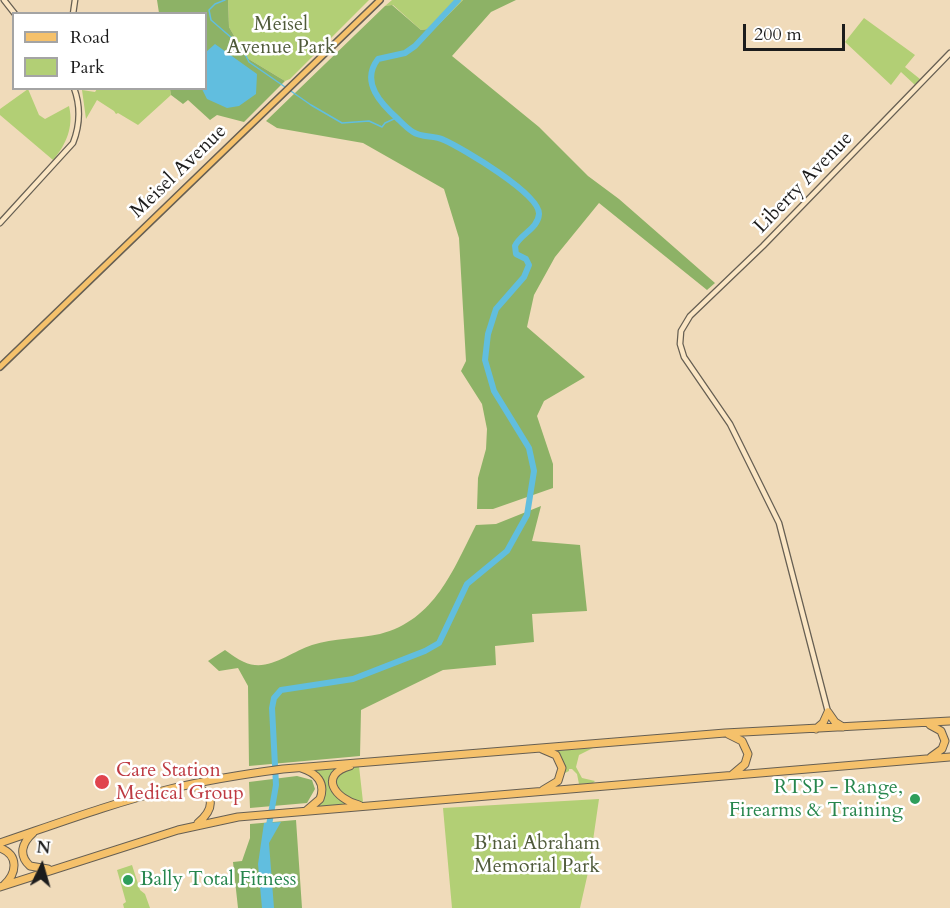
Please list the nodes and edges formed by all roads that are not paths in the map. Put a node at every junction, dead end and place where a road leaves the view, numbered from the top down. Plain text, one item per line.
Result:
1 (4, 0) edge
2 (380, 0) edge
3 (13, 12) edge
4 (950, 53) edge
5 (74, 90) edge
6 (0, 223) edge
7 (1, 365) edge
8 (828, 712) junction
9 (950, 721) edge
10 (925, 723) junction
11 (845, 728) junction
12 (816, 729) junction
13 (725, 733) junction
14 (537, 748) junction
15 (950, 757) edge
16 (929, 759) junction
17 (358, 763) junction
18 (299, 767) junction
19 (730, 776) junction
20 (188, 785) junction
21 (541, 792) junction
22 (366, 807) junction
23 (304, 812) junction
24 (196, 825) junction
25 (35, 831) junction
26 (0, 843) edge
27 (0, 848) edge
28 (55, 869) junction
29 (1, 887) edge

1 - 3 street
2 - 7 main road, Meisel Avenue
4 - 8 street, Liberty Avenue
5 - 6 street
8 - 11 highway
8 - 12 highway
9 - 10 highway
10 - 11 highway
10 - 16 highway
11 - 12 highway
12 - 13 highway
13 - 14 highway
13 - 19 highway
14 - 17 highway
14 - 21 highway
15 - 16 highway
16 - 19 highway
17 - 18 highway
17 - 22 highway
18 - 20 highway
18 - 23 highway
19 - 21 highway
20 - 24 highway
20 - 25 highway
21 - 22 highway
22 - 23 highway
23 - 24 highway
24 - 28 highway
25 - 26 highway
25 - 28 highway
27 - 29 highway
28 - 29 highway

